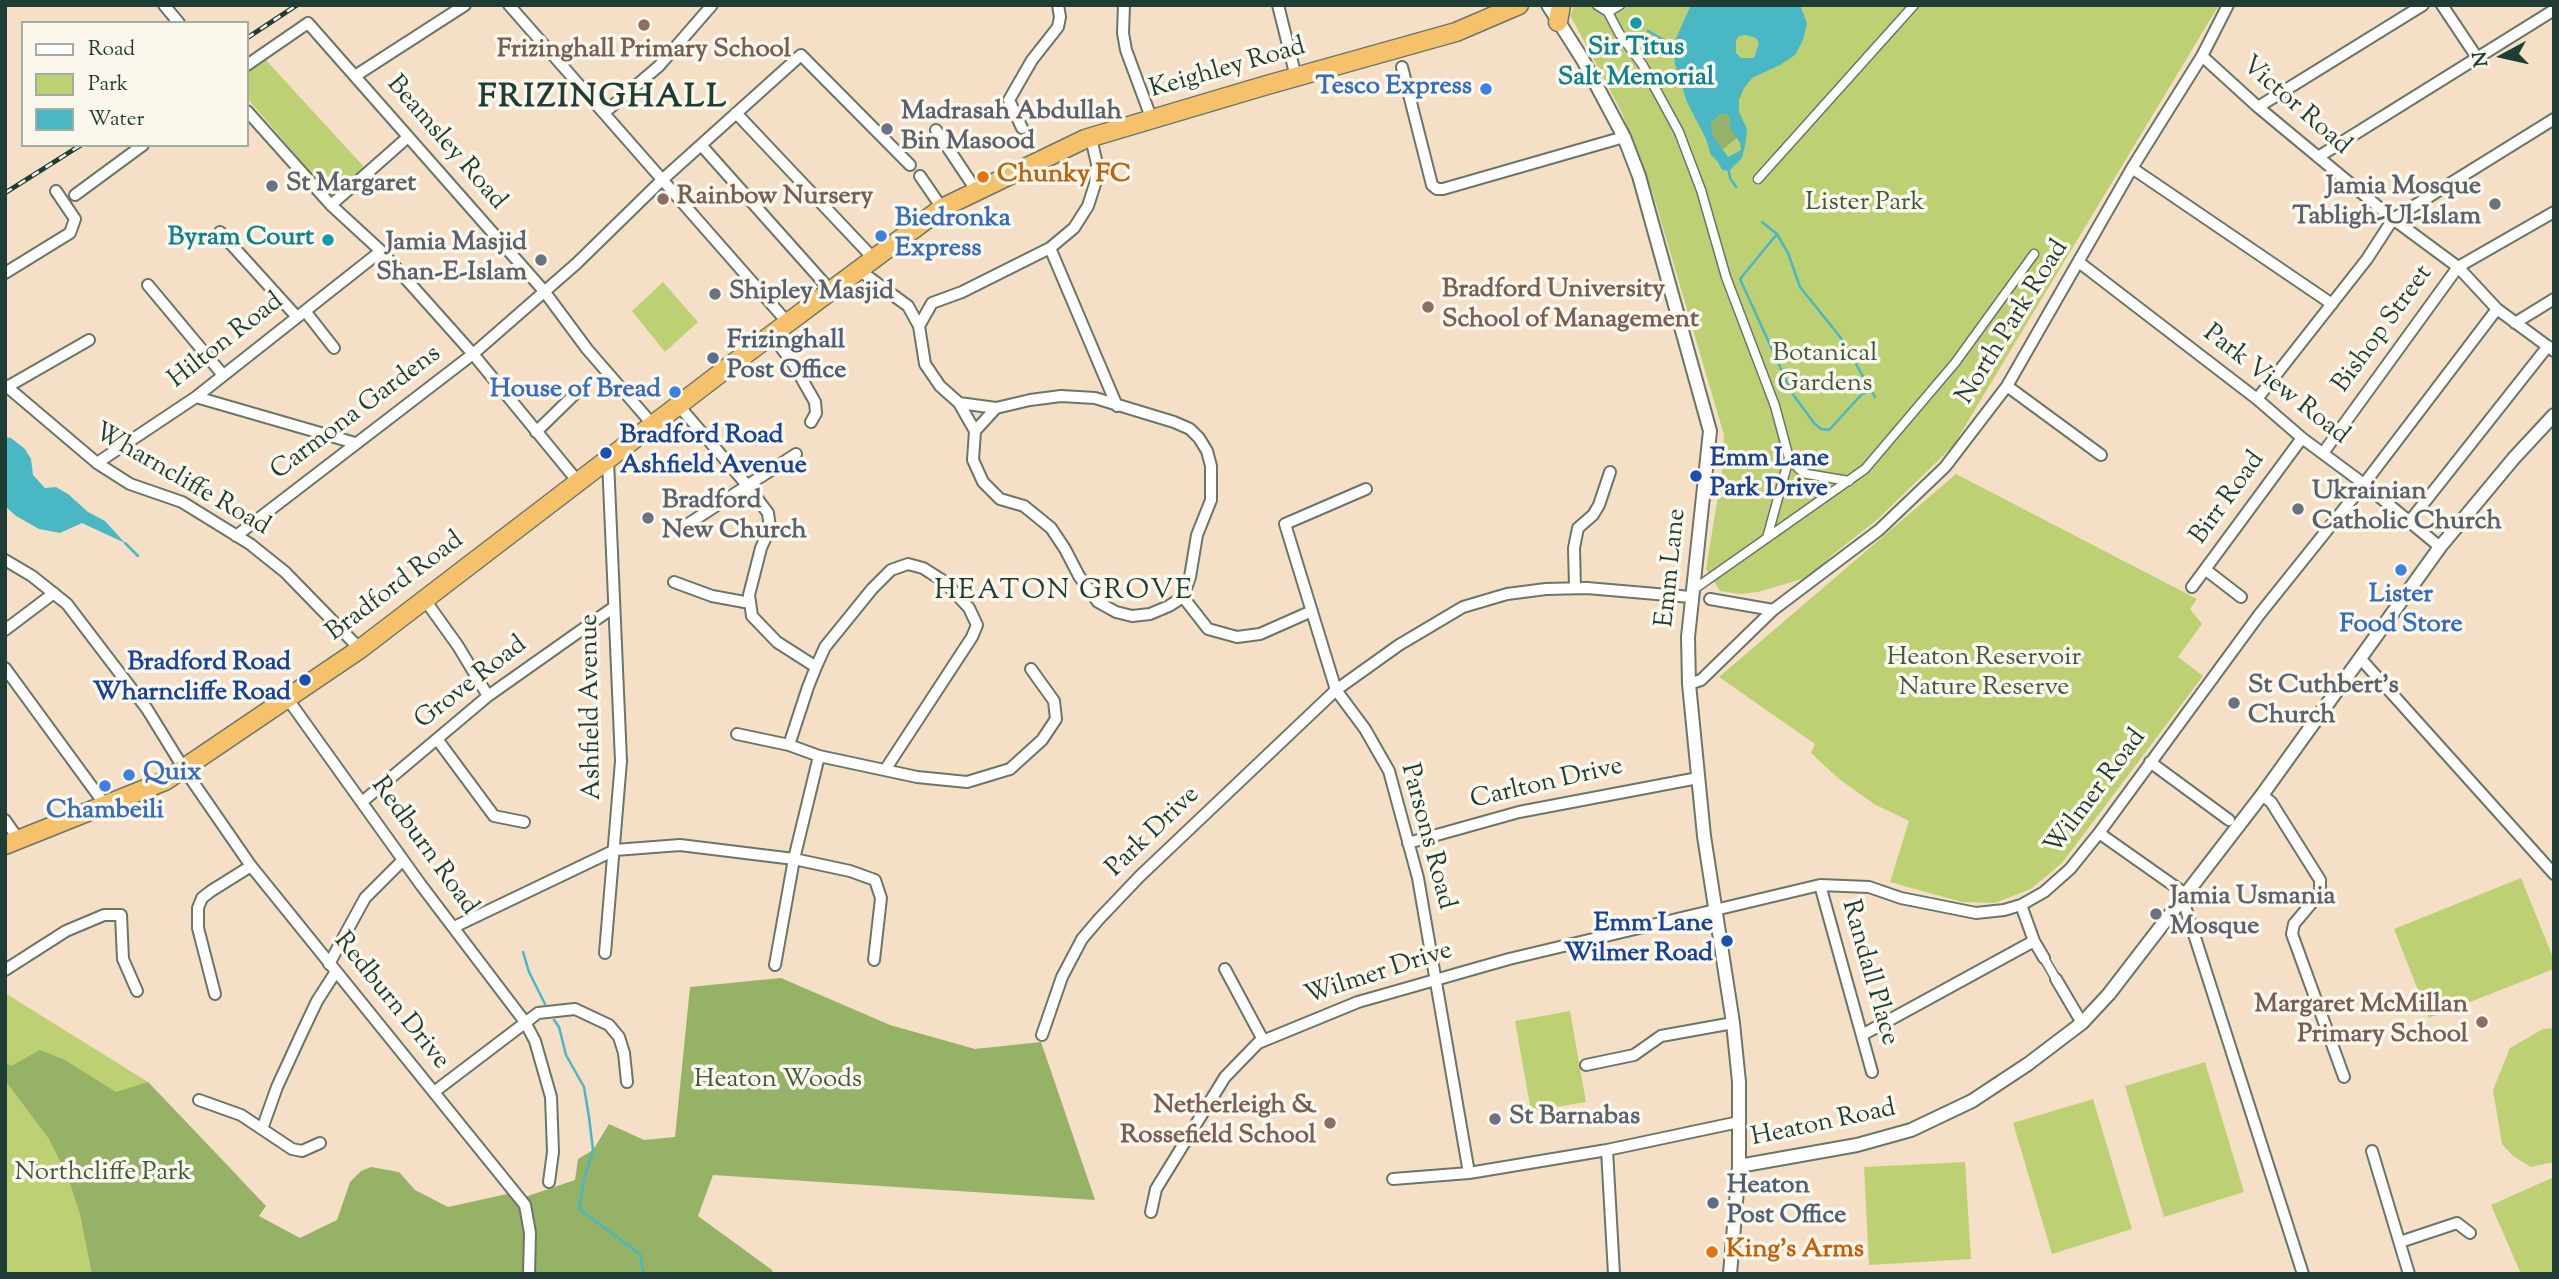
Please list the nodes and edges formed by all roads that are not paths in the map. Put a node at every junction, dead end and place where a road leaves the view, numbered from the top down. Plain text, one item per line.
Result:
1 (164, 5) edge
2 (466, 5) edge
3 (509, 5) edge
4 (712, 5) edge
5 (1058, 5) edge
6 (1124, 5) edge
7 (1278, 5) edge
8 (1519, 5) edge
9 (1548, 5) edge
10 (1597, 5) edge
11 (1620, 5) edge
12 (1914, 5) edge
13 (2228, 5) edge
14 (2423, 5) edge
15 (2442, 5) edge
16 (2554, 10) edge
17 (1608, 12) junction
18 (1560, 13) edge
19 (177, 21) edge
20 (2202, 56) junction
21 (2478, 59) junction
22 (248, 64) edge
23 (1402, 67) dead end
24 (355, 76) junction
25 (1296, 77) junction
26 (2258, 107) junction
27 (248, 112) edge
28 (604, 113) junction
29 (736, 113) junction
30 (2554, 119) edge
31 (1152, 120) junction
32 (1022, 128) dead end
33 (936, 130) dead end
34 (1625, 137) junction
35 (408, 138) junction
36 (1091, 138) junction
37 (701, 145) junction
38 (140, 147) edge
39 (2318, 157) junction
40 (910, 165) joint
41 (2132, 168) junction
42 (920, 176) joint
43 (1758, 179) dead end
44 (662, 180) junction
45 (976, 190) junction
46 (56, 191) dead end
47 (75, 195) dead end
48 (331, 205) junction
49 (942, 208) junction
50 (2554, 212) edge
51 (2393, 219) junction
52 (220, 232) dead end
53 (1050, 248) junction
54 (381, 251) junction
55 (2034, 254) dead end
56 (874, 259) junction
57 (2080, 263) junction
58 (2458, 267) junction
59 (859, 270) junction
60 (5, 273) edge
61 (148, 285) dead end
62 (544, 291) junction
63 (831, 291) junction
64 (2554, 299) edge
65 (932, 303) junction
66 (2332, 304) junction
67 (908, 306) junction
68 (2497, 309) junction
69 (301, 314) junction
70 (788, 323) junction
71 (2515, 323) junction
72 (919, 326) junction
73 (772, 334) junction
74 (89, 340) dead end
75 (334, 348) dead end
76 (2551, 349) edge
77 (473, 354) junction
78 (223, 375) junction
79 (6, 386) edge
80 (2007, 386) junction
81 (579, 390) dead end
82 (196, 397) junction
83 (2258, 399) junction
84 (960, 404) junction
85 (679, 405) junction
86 (1117, 406) junction
87 (996, 408) junction
88 (2554, 415) edge
89 (811, 422) dead end
90 (653, 425) junction
91 (975, 431) junction
92 (536, 432) junction
93 (2302, 438) junction
94 (355, 443) junction
95 (2323, 453) junction
96 (796, 454) dead end
97 (2101, 455) dead end
98 (1789, 458) junction
99 (608, 460) junction
100 (97, 463) junction
101 (1610, 472) dead end
102 (1850, 481) junction
103 (579, 483) junction
104 (2364, 484) junction
105 (747, 485) junction
106 (1366, 489) dead end
107 (2409, 522) junction
108 (688, 524) dead end
109 (236, 536) junction
110 (1767, 538) junction
111 (2440, 547) junction
112 (5, 560) edge
113 (2206, 570) junction
114 (674, 582) dead end
115 (2192, 587) dead end
116 (1575, 588) junction
117 (54, 593) junction
118 (1691, 594) junction
119 (1183, 597) junction
120 (2241, 597) dead end
121 (1710, 599) dead end
122 (425, 600) junction
123 (750, 603) junction
124 (614, 607) junction
125 (1773, 610) junction
126 (1312, 611) junction
127 (5, 630) edge
128 (360, 649) junction
129 (2360, 658) junction
130 (817, 667) junction
131 (5, 668) edge
132 (1031, 669) dead end
133 (1689, 684) junction
134 (1336, 690) junction
135 (488, 696) junction
136 (287, 698) junction
137 (737, 734) dead end
138 (437, 739) junction
139 (789, 745) junction
140 (819, 756) junction
141 (2150, 762) junction
142 (184, 769) junction
143 (885, 770) junction
144 (1698, 778) junction
145 (2262, 795) junction
146 (362, 802) junction
147 (106, 806) junction
148 (5, 820) edge
149 (2229, 820) dead end
150 (524, 822) dead end
151 (2099, 833) junction
152 (12, 843) edge
153 (1408, 843) junction
154 (615, 850) junction
155 (794, 859) junction
156 (403, 860) junction
157 (251, 866) junction
158 (2554, 874) edge
159 (1820, 885) junction
160 (2185, 897) junction
161 (2021, 905) junction
162 (1714, 910) junction
163 (454, 927) junction
164 (2034, 941) junction
165 (605, 953) dead end
166 (2044, 958) joint
167 (874, 960) dead end
168 (775, 965) dead end
169 (332, 968) junction
170 (1225, 969) dead end
171 (5, 970) edge
172 (1435, 979) junction
173 (2056, 979) joint
174 (138, 991) dead end
175 (215, 994) dead end
176 (525, 1022) junction
177 (1733, 1023) junction
178 (2082, 1023) junction
179 (1042, 1035) dead end
180 (1862, 1035) junction
181 (1263, 1040) junction
182 (1586, 1065) dead end
183 (1872, 1072) dead end
184 (2344, 1077) dead end
185 (627, 1082) dead end
186 (434, 1092) junction
187 (199, 1100) dead end
188 (1739, 1122) junction
189 (262, 1129) junction
190 (320, 1143) dead end
191 (1607, 1150) junction
192 (2372, 1151) dead end
193 (1739, 1166) junction
194 (1468, 1173) junction
195 (1393, 1179) dead end
196 (549, 1182) dead end
197 (1151, 1212) dead end
198 (2470, 1233) dead end
199 (2400, 1242) junction
200 (529, 1274) edge
201 (1614, 1274) edge
202 (1730, 1274) edge
203 (2303, 1274) edge
204 (2409, 1274) edge

1 - 19 street
2 - 24 street
3 - 28 street
4 - 28 street
5 - 32 street
6 - 31 street
7 - 25 street
8 - 25 highway, Keighley Road
9 - 18 street, Emm Lane
10 - 17 street
11 - 17 street
12 - 43 street
13 - 20 street, North Park Road
14 - 26 street
15 - 21 street
16 - 21 street
17 - 98 street
18 - 34 street, Emm Lane
20 - 26 street, Victor Road
20 - 41 street, North Park Road
21 - 39 street
22 - 24 street, Beamsley Road
23 - 34 street
24 - 35 street, Beamsley Road
25 - 31 highway, Keighley Road
26 - 39 street, Victor Road
27 - 48 street
28 - 44 street
29 - 37 street, Carmona Gardens
29 - 40 street, Carmona Gardens
29 - 56 street
30 - 51 street
31 - 36 highway, Keighley Road
33 - 45 street
34 - 118 street, Emm Lane
35 - 48 street
35 - 62 street, Beamsley Road
36 - 45 highway, Keighley Road
36 - 53 street
37 - 44 street, Carmona Gardens
37 - 63 street
38 - 47 street
39 - 51 street, Victor Road
40 - 42 street
41 - 57 street, North Park Road
41 - 66 street
42 - 49 street
44 - 62 street, Carmona Gardens
44 - 70 street
45 - 49 highway, Keighley Road
46 - 60 street
48 - 54 street
49 - 56 highway, Keighley Road
50 - 58 street
51 - 58 street, Victor Road
51 - 66 street
52 - 69 street
53 - 65 street
53 - 86 street
54 - 69 street, Hilton Road
54 - 77 street
55 - 102 street
56 - 59 highway, Keighley Road
57 - 80 street, North Park Road
57 - 83 street, Park View Road
58 - 68 street, Victor Road
58 - 95 street, Bishop Street
59 - 63 highway, Keighley Road
59 - 67 street
61 - 78 street
62 - 77 street, Carmona Gardens
62 - 90 street, Beamsley Road
63 - 70 highway, Keighley Road
64 - 71 street
65 - 67 street
65 - 72 street
66 - 83 street
67 - 72 street
68 - 71 street, Victor Road
68 - 104 street, Wilmer Road
69 - 75 street
69 - 78 street, Hilton Road
70 - 73 highway, Bradford Road
71 - 76 street, Victor Road
72 - 84 street
73 - 85 highway, Bradford Road
73 - 89 street
74 - 79 street
76 - 107 street
77 - 92 street
77 - 94 street, Carmona Gardens
78 - 82 street, Hilton Road
79 - 100 street, Wharncliffe Road
80 - 97 street
80 - 125 street, North Park Road
81 - 92 street
82 - 94 street
82 - 100 street, Hilton Road
83 - 93 street, Park View Road
84 - 87 street
84 - 91 street
85 - 90 highway, Bradford Road
85 - 105 street
86 - 87 street
86 - 119 street
87 - 91 street
88 - 111 street, Heaton Road
90 - 99 highway, Bradford Road
91 - 119 street
92 - 103 street
93 - 95 street, Park View Road
93 - 113 street, Birr Road
94 - 109 street, Carmona Gardens
95 - 104 street, Park View Road
96 - 105 street
98 - 102 street
98 - 110 street
99 - 103 highway, Bradford Road
99 - 124 street, Ashfield Avenue
100 - 109 street, Wharncliffe Road
101 - 116 street
102 - 110 street
103 - 122 highway, Bradford Road
104 - 107 street, Park View Road
104 - 141 street, Wilmer Road
105 - 108 street
105 - 123 street
106 - 126 street
107 - 111 street, Park View Road
109 - 128 street, Wharncliffe Road
110 - 118 street
111 - 129 street, Heaton Road
112 - 117 street, Redburn Drive
113 - 115 street, Birr Road
113 - 120 street
114 - 123 street
116 - 118 street, Park Drive
116 - 134 street, Park Drive
117 - 127 street
117 - 142 street, Redburn Drive
118 - 133 street, Emm Lane
119 - 126 street
121 - 125 street
122 - 128 highway, Bradford Road
122 - 135 street
123 - 130 street
124 - 135 street, Grove Road
124 - 154 street, Ashfield Avenue
125 - 133 street
126 - 134 street
128 - 136 highway, Bradford Road
129 - 145 street, Heaton Road
129 - 158 street
130 - 139 street
130 - 143 street
131 - 147 street
132 - 143 street
133 - 144 street, Emm Lane
134 - 153 street, Parsons Road
134 - 179 street, Park Drive
135 - 138 street, Grove Road
136 - 142 highway, Bradford Road
136 - 146 street, Redburn Road
137 - 139 street
138 - 146 street, Grove Road
138 - 150 street
139 - 140 street
140 - 143 street
140 - 155 street
141 - 149 street
141 - 151 street, Wilmer Road
142 - 147 highway, Bradford Road
142 - 157 street, Redburn Drive
144 - 153 street, Carlton Drive
144 - 162 street, Emm Lane
145 - 160 street, Heaton Road
145 - 184 street
146 - 156 street, Redburn Road
147 - 152 highway, Bradford Road
148 - 152 street
151 - 160 street
151 - 161 street, Wilmer Road
153 - 172 street, Parsons Road
154 - 155 street
154 - 163 street
154 - 165 street, Ashfield Avenue
155 - 167 street
155 - 168 street
156 - 163 street, Redburn Road
156 - 169 street
157 - 169 street, Redburn Drive
157 - 175 street
159 - 161 street, Wilmer Road
159 - 162 street, Wilmer Road
159 - 180 street, Randall Place
160 - 178 street, Heaton Road
160 - 203 street
161 - 164 street
162 - 172 street, Wilmer Drive
162 - 177 street, Emm Lane
163 - 176 street, Redburn Road
164 - 166 street
164 - 180 street
166 - 173 street
169 - 186 street, Redburn Drive
169 - 189 street
170 - 181 street
171 - 174 street
172 - 181 street, Wilmer Drive
172 - 194 street, Parsons Road
173 - 178 street
176 - 185 street
176 - 186 street
176 - 196 street, Redburn Road
177 - 182 street
177 - 188 street, Emm Lane
178 - 193 street, Heaton Road
180 - 183 street, Randall Place
181 - 197 street, Wilmer Drive
186 - 200 street, Redburn Drive
187 - 189 street
188 - 191 street
188 - 193 street, Emm Lane
189 - 190 street
191 - 194 street
191 - 201 street
192 - 199 street
193 - 202 street, Emm Lane
194 - 195 street
198 - 199 street
199 - 204 street

